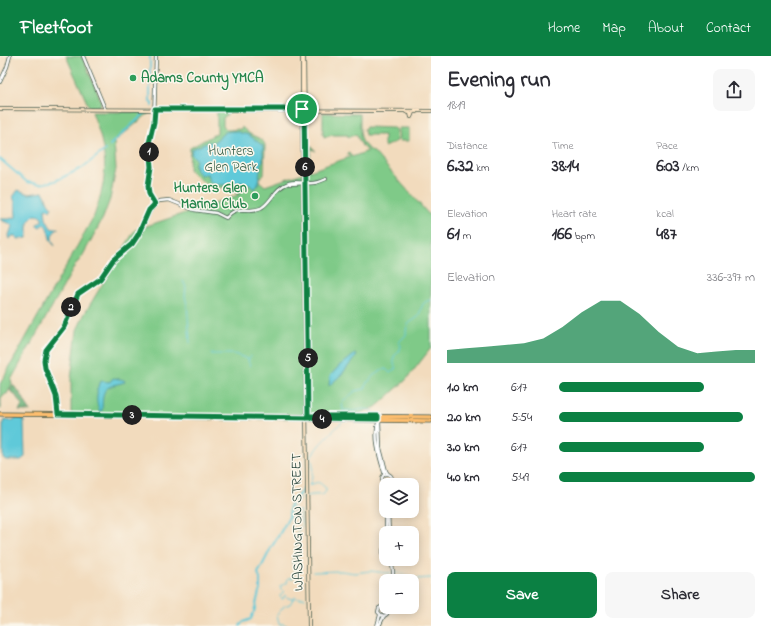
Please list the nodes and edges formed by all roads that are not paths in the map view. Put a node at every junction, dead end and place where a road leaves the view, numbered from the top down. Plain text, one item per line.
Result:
1 (10, 56) edge
2 (83, 56) edge
3 (156, 56) edge
4 (303, 56) edge
5 (0, 82) edge
6 (0, 109) edge
7 (105, 109) junction
8 (155, 109) junction
9 (303, 109) junction
10 (398, 110) junction
11 (421, 111) junction
12 (431, 111) edge
13 (326, 179) dead end
14 (304, 183) junction
15 (155, 204) junction
16 (0, 414) edge
17 (58, 414) junction
18 (431, 417) edge
19 (307, 418) junction
20 (378, 418) junction
21 (431, 421) edge
22 (388, 474) junction
23 (384, 476) joint
24 (392, 478) edge
25 (379, 614) joint
26 (384, 616) joint
27 (309, 626) edge
28 (378, 626) edge

1 - 5 street
2 - 7 street
3 - 8 street
4 - 9 main road, WASHINGTON STREET
6 - 7 main road
7 - 8 main road
8 - 9 main road
8 - 15 street
9 - 10 main road
9 - 14 main road, WASHINGTON STREET
10 - 11 main road
10 - 11 main road
11 - 12 main road
13 - 14 street
14 - 15 street
14 - 19 main road, WASHINGTON STREET
15 - 17 street
16 - 17 main road
17 - 19 main road
18 - 20 main road
19 - 20 main road
19 - 27 main road, WASHINGTON STREET
20 - 21 main road
20 - 22 street
20 - 23 street
22 - 23 street
22 - 24 street
25 - 26 street
25 - 28 street
26 - 28 street

